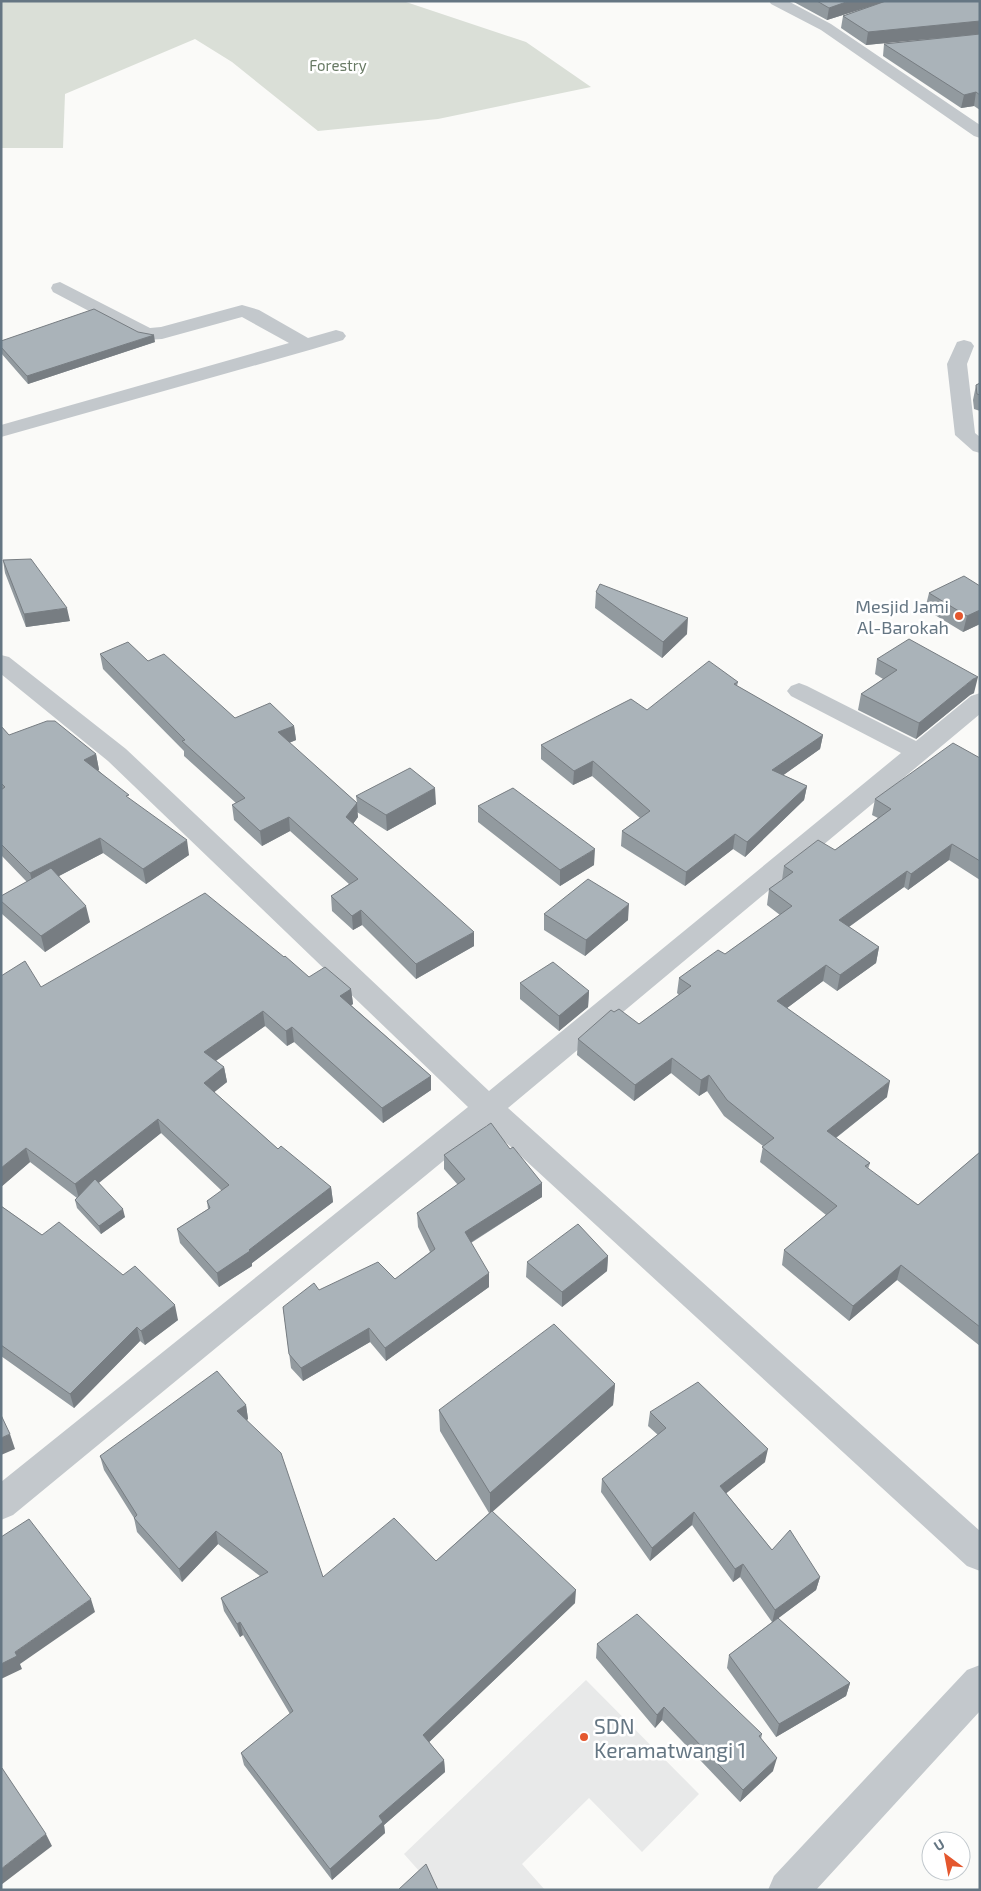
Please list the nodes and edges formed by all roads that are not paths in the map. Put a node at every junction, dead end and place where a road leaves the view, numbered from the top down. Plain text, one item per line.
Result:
1 (776, 1) edge
2 (842, 21) edge
3 (826, 27) junction
4 (884, 50) edge
5 (865, 52) junction
6 (972, 112) edge
7 (956, 116) junction
8 (980, 133) edge
9 (60, 288) dead end
10 (336, 336) dead end
11 (306, 345) junction
12 (964, 346) dead end
13 (1, 432) edge
14 (980, 447) edge
15 (1, 662) edge
16 (799, 691) dead end
17 (980, 701) edge
18 (918, 752) junction
19 (488, 1108) junction
20 (1, 1504) edge
21 (980, 1554) edge
22 (980, 1683) edge
23 (788, 1890) edge

1 - 3 street
2 - 3 street
3 - 5 street
4 - 5 street
5 - 7 street
6 - 7 street
7 - 8 street
9 - 11 street
10 - 11 street
11 - 13 street
12 - 14 street
15 - 19 street
16 - 18 street
17 - 18 street
18 - 19 street
19 - 20 street
19 - 21 street
22 - 23 street

